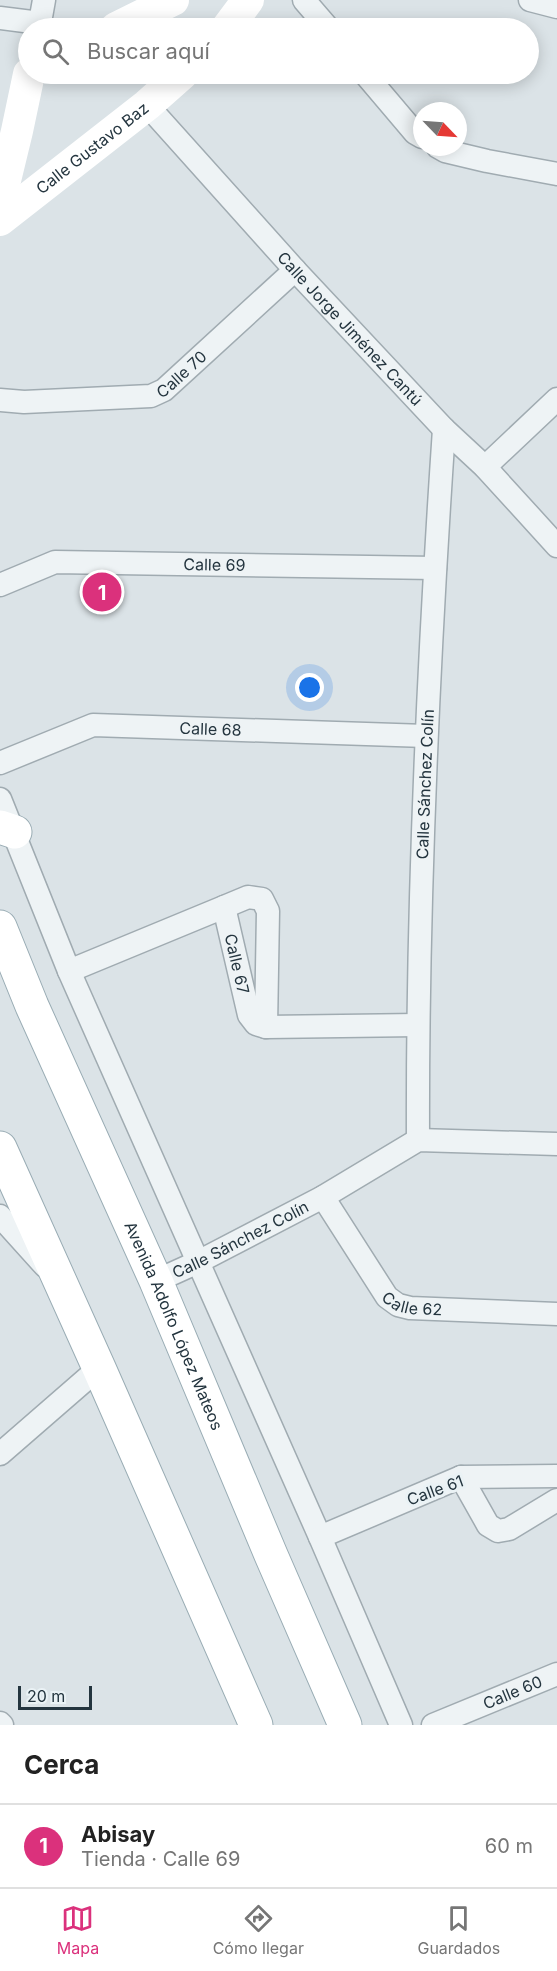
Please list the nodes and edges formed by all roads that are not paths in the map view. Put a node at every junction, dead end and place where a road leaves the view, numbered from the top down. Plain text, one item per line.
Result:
1 (44, 0) edge
2 (173, 0) edge
3 (248, 0) edge
4 (304, 0) edge
5 (530, 0) edge
6 (557, 7) edge
7 (0, 18) edge
8 (41, 18) edge
9 (137, 18) edge
10 (234, 18) edge
11 (319, 18) edge
12 (18, 22) edge
13 (27, 84) edge
14 (171, 84) edge
15 (373, 84) edge
16 (147, 105) junction
17 (413, 131) edge
18 (466, 156) edge
19 (557, 174) edge
20 (0, 201) edge
21 (0, 220) edge
22 (295, 270) junction
23 (557, 399) edge
24 (0, 400) edge
25 (444, 429) junction
26 (485, 467) junction
27 (557, 546) edge
28 (435, 568) junction
29 (0, 585) edge
30 (426, 736) junction
31 (0, 763) edge
32 (0, 799) edge
33 (7, 830) edge
34 (224, 907) junction
35 (0, 927) edge
36 (69, 971) junction
37 (418, 1025) junction
38 (266, 1027) junction
39 (418, 1140) junction
40 (557, 1144) edge
41 (0, 1148) edge
42 (323, 1197) junction
43 (0, 1216) edge
44 (198, 1262) junction
45 (58, 1280) junction
46 (156, 1281) junction
47 (557, 1314) edge
48 (99, 1368) junction
49 (0, 1454) edge
50 (557, 1476) edge
51 (461, 1477) junction
52 (557, 1500) edge
53 (320, 1537) junction
54 (557, 1674) edge
55 (256, 1725) edge
56 (345, 1725) edge
57 (401, 1725) edge
58 (433, 1725) edge

1 - 8 street
2 - 9 street
3 - 10 street
4 - 11 street
5 - 6 street
7 - 12 street
13 - 20 street
14 - 16 street, Calle Gustavo Baz
15 - 17 street
16 - 21 street, Calle Gustavo Baz
16 - 22 street, Calle Jorge Jiménez Cantú
18 - 19 street
22 - 24 street, Calle 70
22 - 25 street, Calle Jorge Jiménez Cantú
23 - 26 street
25 - 26 street, Calle Jorge Jiménez Cantú
25 - 28 street, Calle Sánchez Colín
26 - 27 street, Calle Jorge Jiménez Cantú
28 - 29 street, Calle 69
28 - 30 street, Calle Sánchez Colín
30 - 31 street, Calle 68
30 - 37 street, Calle Sánchez Colín
32 - 33 street
33 - 36 street
34 - 36 street
34 - 38 street, Calle 67
34 - 38 street
35 - 46 main road, Avenida Adolfo López Mateos
36 - 44 street
37 - 38 street
37 - 39 street, Calle Sánchez Colín
39 - 40 street
39 - 42 street, Calle Sánchez Colín
41 - 45 main road
42 - 44 street, Calle Sánchez Colín
42 - 47 street, Calle 62
43 - 45 street
44 - 46 street, Calle Sánchez Colín
44 - 53 street
45 - 48 main road
46 - 56 main road, Avenida Adolfo López Mateos
48 - 49 street
48 - 55 main road
50 - 51 street, Calle 61
51 - 52 street
51 - 53 street, Calle 61
53 - 57 street
54 - 58 street, Calle 60

